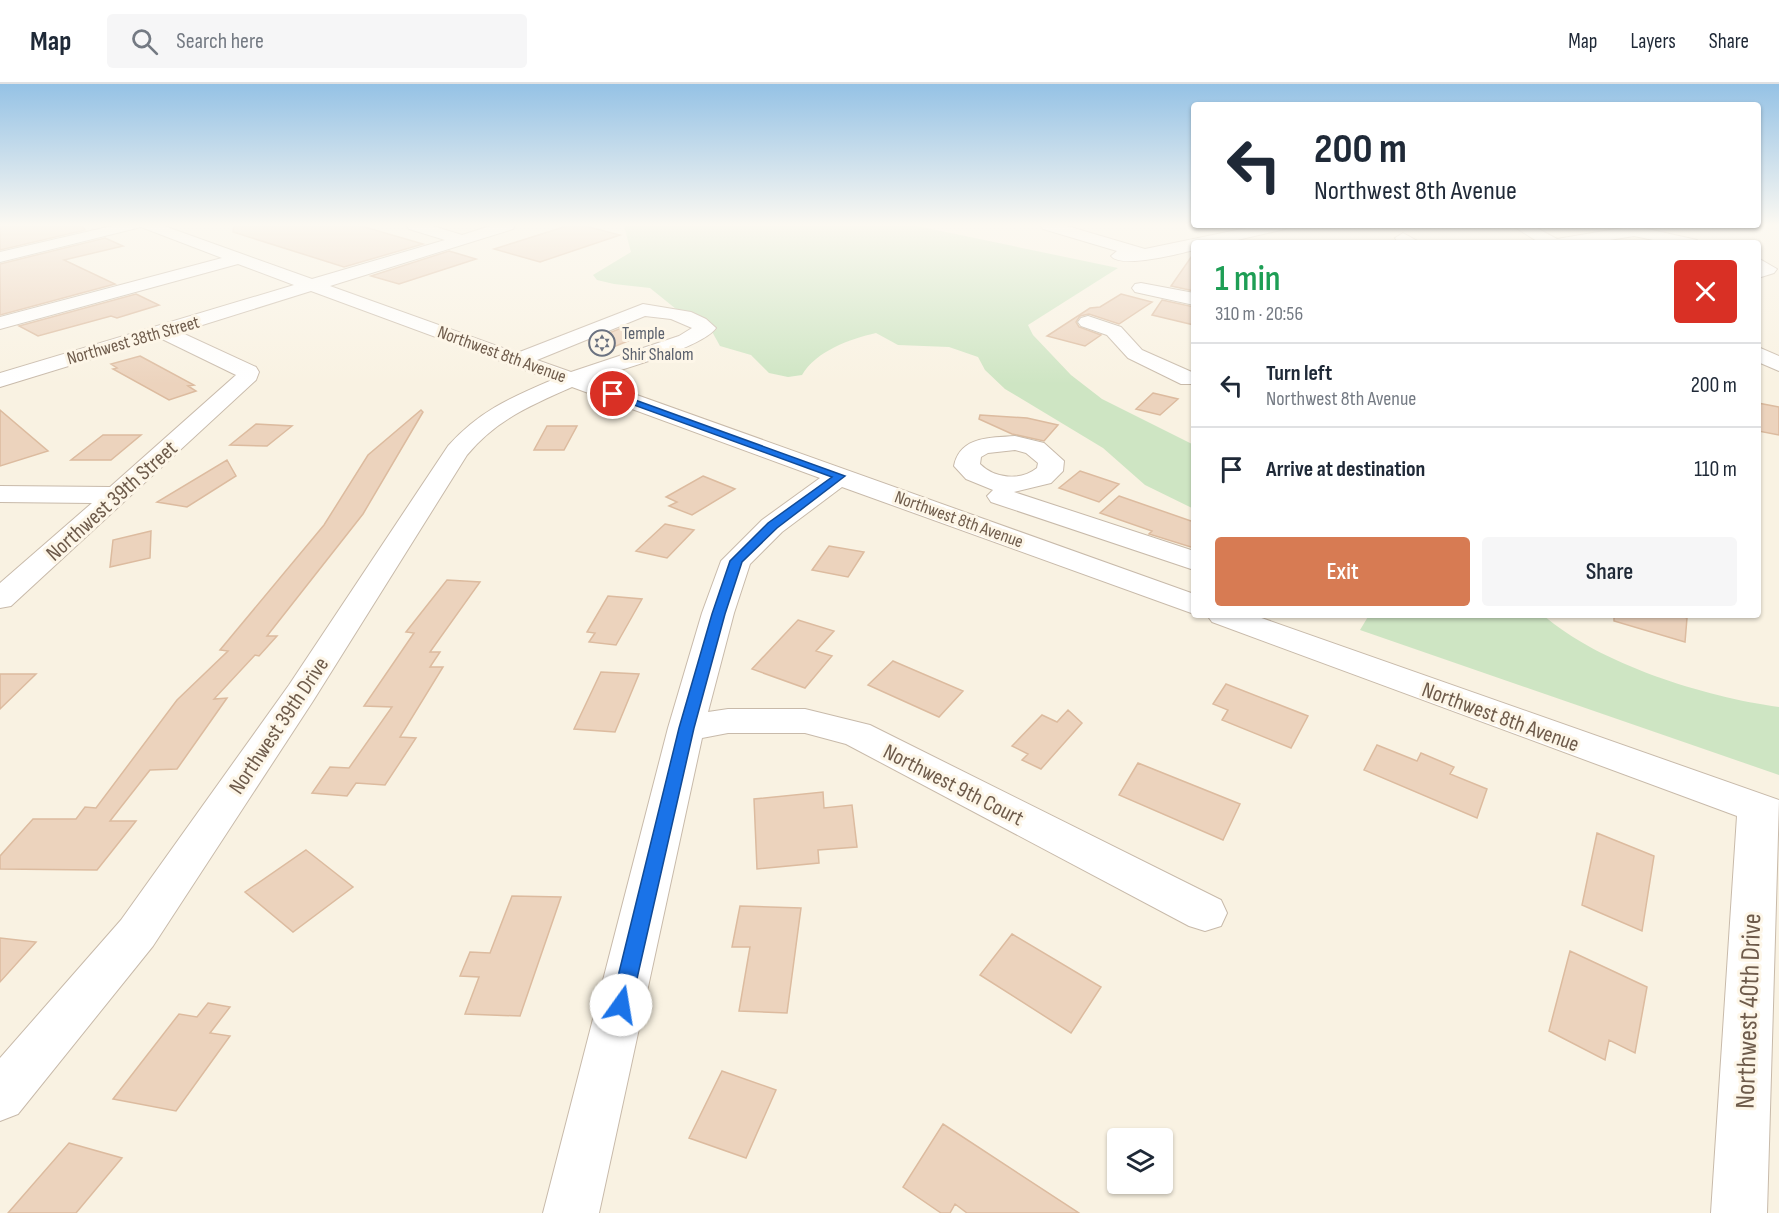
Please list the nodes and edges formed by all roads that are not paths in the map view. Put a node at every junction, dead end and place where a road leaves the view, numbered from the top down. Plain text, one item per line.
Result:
1 (165, 279) edge
2 (292, 279) edge
3 (336, 279) edge
4 (312, 286) junction
5 (1141, 288) dead end
6 (634, 290) dead end
7 (1191, 298) edge
8 (643, 310) junction
9 (1088, 322) dead end
10 (0, 323) edge
11 (162, 331) junction
12 (517, 360) junction
13 (0, 380) edge
14 (572, 380) junction
15 (1191, 381) edge
16 (840, 476) junction
17 (0, 494) edge
18 (117, 495) junction
19 (966, 522) junction
20 (1191, 560) edge
21 (0, 599) edge
22 (1191, 603) edge
23 (1231, 618) edge
24 (686, 728) junction
25 (1768, 812) edge
26 (1205, 912) dead end
27 (0, 1096) edge
28 (571, 1213) edge
29 (1739, 1213) edge

1 - 10 street
2 - 4 street, Northwest 8th Avenue
3 - 4 street, Northwest 38th Street
4 - 11 street, Northwest 38th Street
4 - 12 street, Northwest 8th Avenue
5 - 7 street
6 - 8 street
8 - 12 street
8 - 14 street, Northwest 39th Drive
9 - 15 street
11 - 13 street, Northwest 38th Street
11 - 18 street, Northwest 39th Street
12 - 14 street, Northwest 8th Avenue
14 - 16 street, Northwest 8th Avenue
14 - 27 street, Northwest 39th Drive
16 - 19 street, Northwest 8th Avenue
16 - 24 street
17 - 18 street
18 - 21 street, Northwest 39th Street
19 - 20 street
19 - 22 street, Northwest 8th Avenue
23 - 25 street, Northwest 8th Avenue
24 - 26 street, Northwest 9th Court
24 - 28 street
25 - 29 street, Northwest 40th Drive

